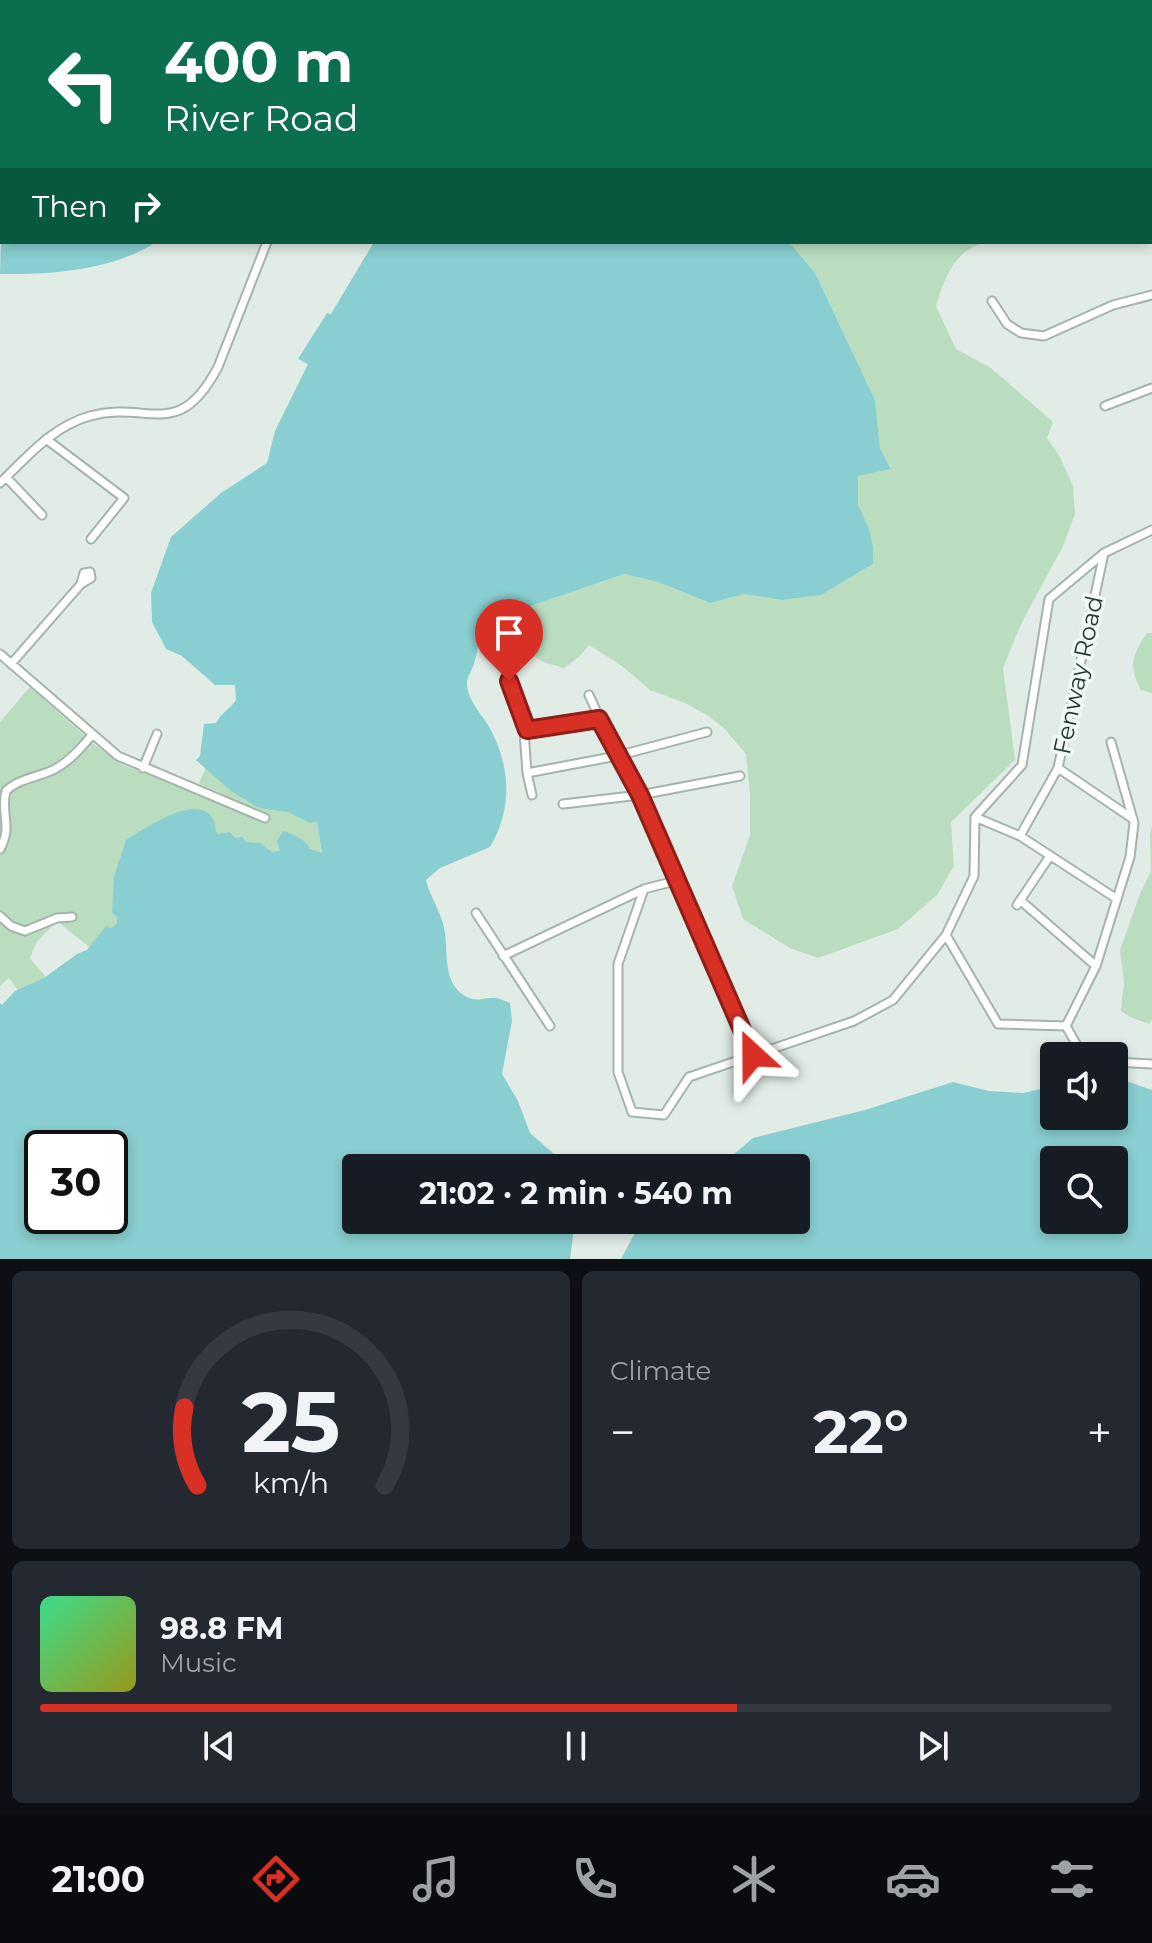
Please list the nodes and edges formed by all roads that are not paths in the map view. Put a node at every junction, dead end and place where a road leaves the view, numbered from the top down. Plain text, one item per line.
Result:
1 (266, 244) edge
2 (1152, 295) edge
3 (992, 301) dead end
4 (1152, 388) edge
5 (1105, 406) dead end
6 (46, 439) junction
7 (3, 480) edge
8 (42, 515) dead end
9 (1152, 530) edge
10 (91, 539) dead end
11 (1104, 553) junction
12 (81, 584) dead end
13 (0, 654) edge
14 (11, 664) junction
15 (509, 681) dead end
16 (589, 695) dead end
17 (599, 719) junction
18 (527, 730) junction
19 (707, 732) dead end
20 (157, 734) dead end
21 (92, 735) junction
22 (1111, 742) dead end
23 (617, 756) junction
24 (143, 768) junction
25 (1058, 768) junction
26 (527, 773) junction
27 (740, 776) dead end
28 (532, 795) dead end
29 (640, 795) junction
30 (563, 804) dead end
31 (975, 817) junction
32 (265, 818) dead end
33 (1133, 819) junction
34 (1020, 836) junction
35 (0, 849) edge
36 (1050, 856) junction
37 (675, 881) junction
38 (644, 889) junction
39 (1117, 899) junction
40 (476, 913) dead end
41 (0, 916) edge
42 (72, 917) dead end
43 (946, 935) junction
44 (503, 956) junction
45 (1096, 966) junction
46 (550, 1026) dead end
47 (1066, 1026) junction
48 (1075, 1042) edge
49 (753, 1055) junction
50 (1128, 1063) edge
51 (1152, 1064) edge

1 - 6 street
2 - 3 street
4 - 5 street
6 - 7 street
6 - 10 street
7 - 8 street
9 - 11 street
11 - 25 street, Fenway Road
11 - 31 street
12 - 14 street
13 - 14 street
14 - 21 street
15 - 18 street
16 - 17 street
17 - 18 street
17 - 23 street
18 - 26 street
19 - 23 street
20 - 24 street
21 - 24 street
21 - 35 street
22 - 33 street
23 - 26 street
23 - 29 street
24 - 32 street
25 - 33 street
25 - 34 street, Fenway Road
26 - 28 street
27 - 29 street
29 - 30 street
29 - 37 street
31 - 34 street
31 - 43 street
33 - 39 street
34 - 36 street
36 - 39 street
36 - 45 street
37 - 38 street
37 - 49 street
38 - 44 street
38 - 49 street
39 - 45 street
40 - 44 street
41 - 42 street
43 - 47 street
43 - 49 street
44 - 46 street
45 - 47 street
47 - 48 street
50 - 51 street

